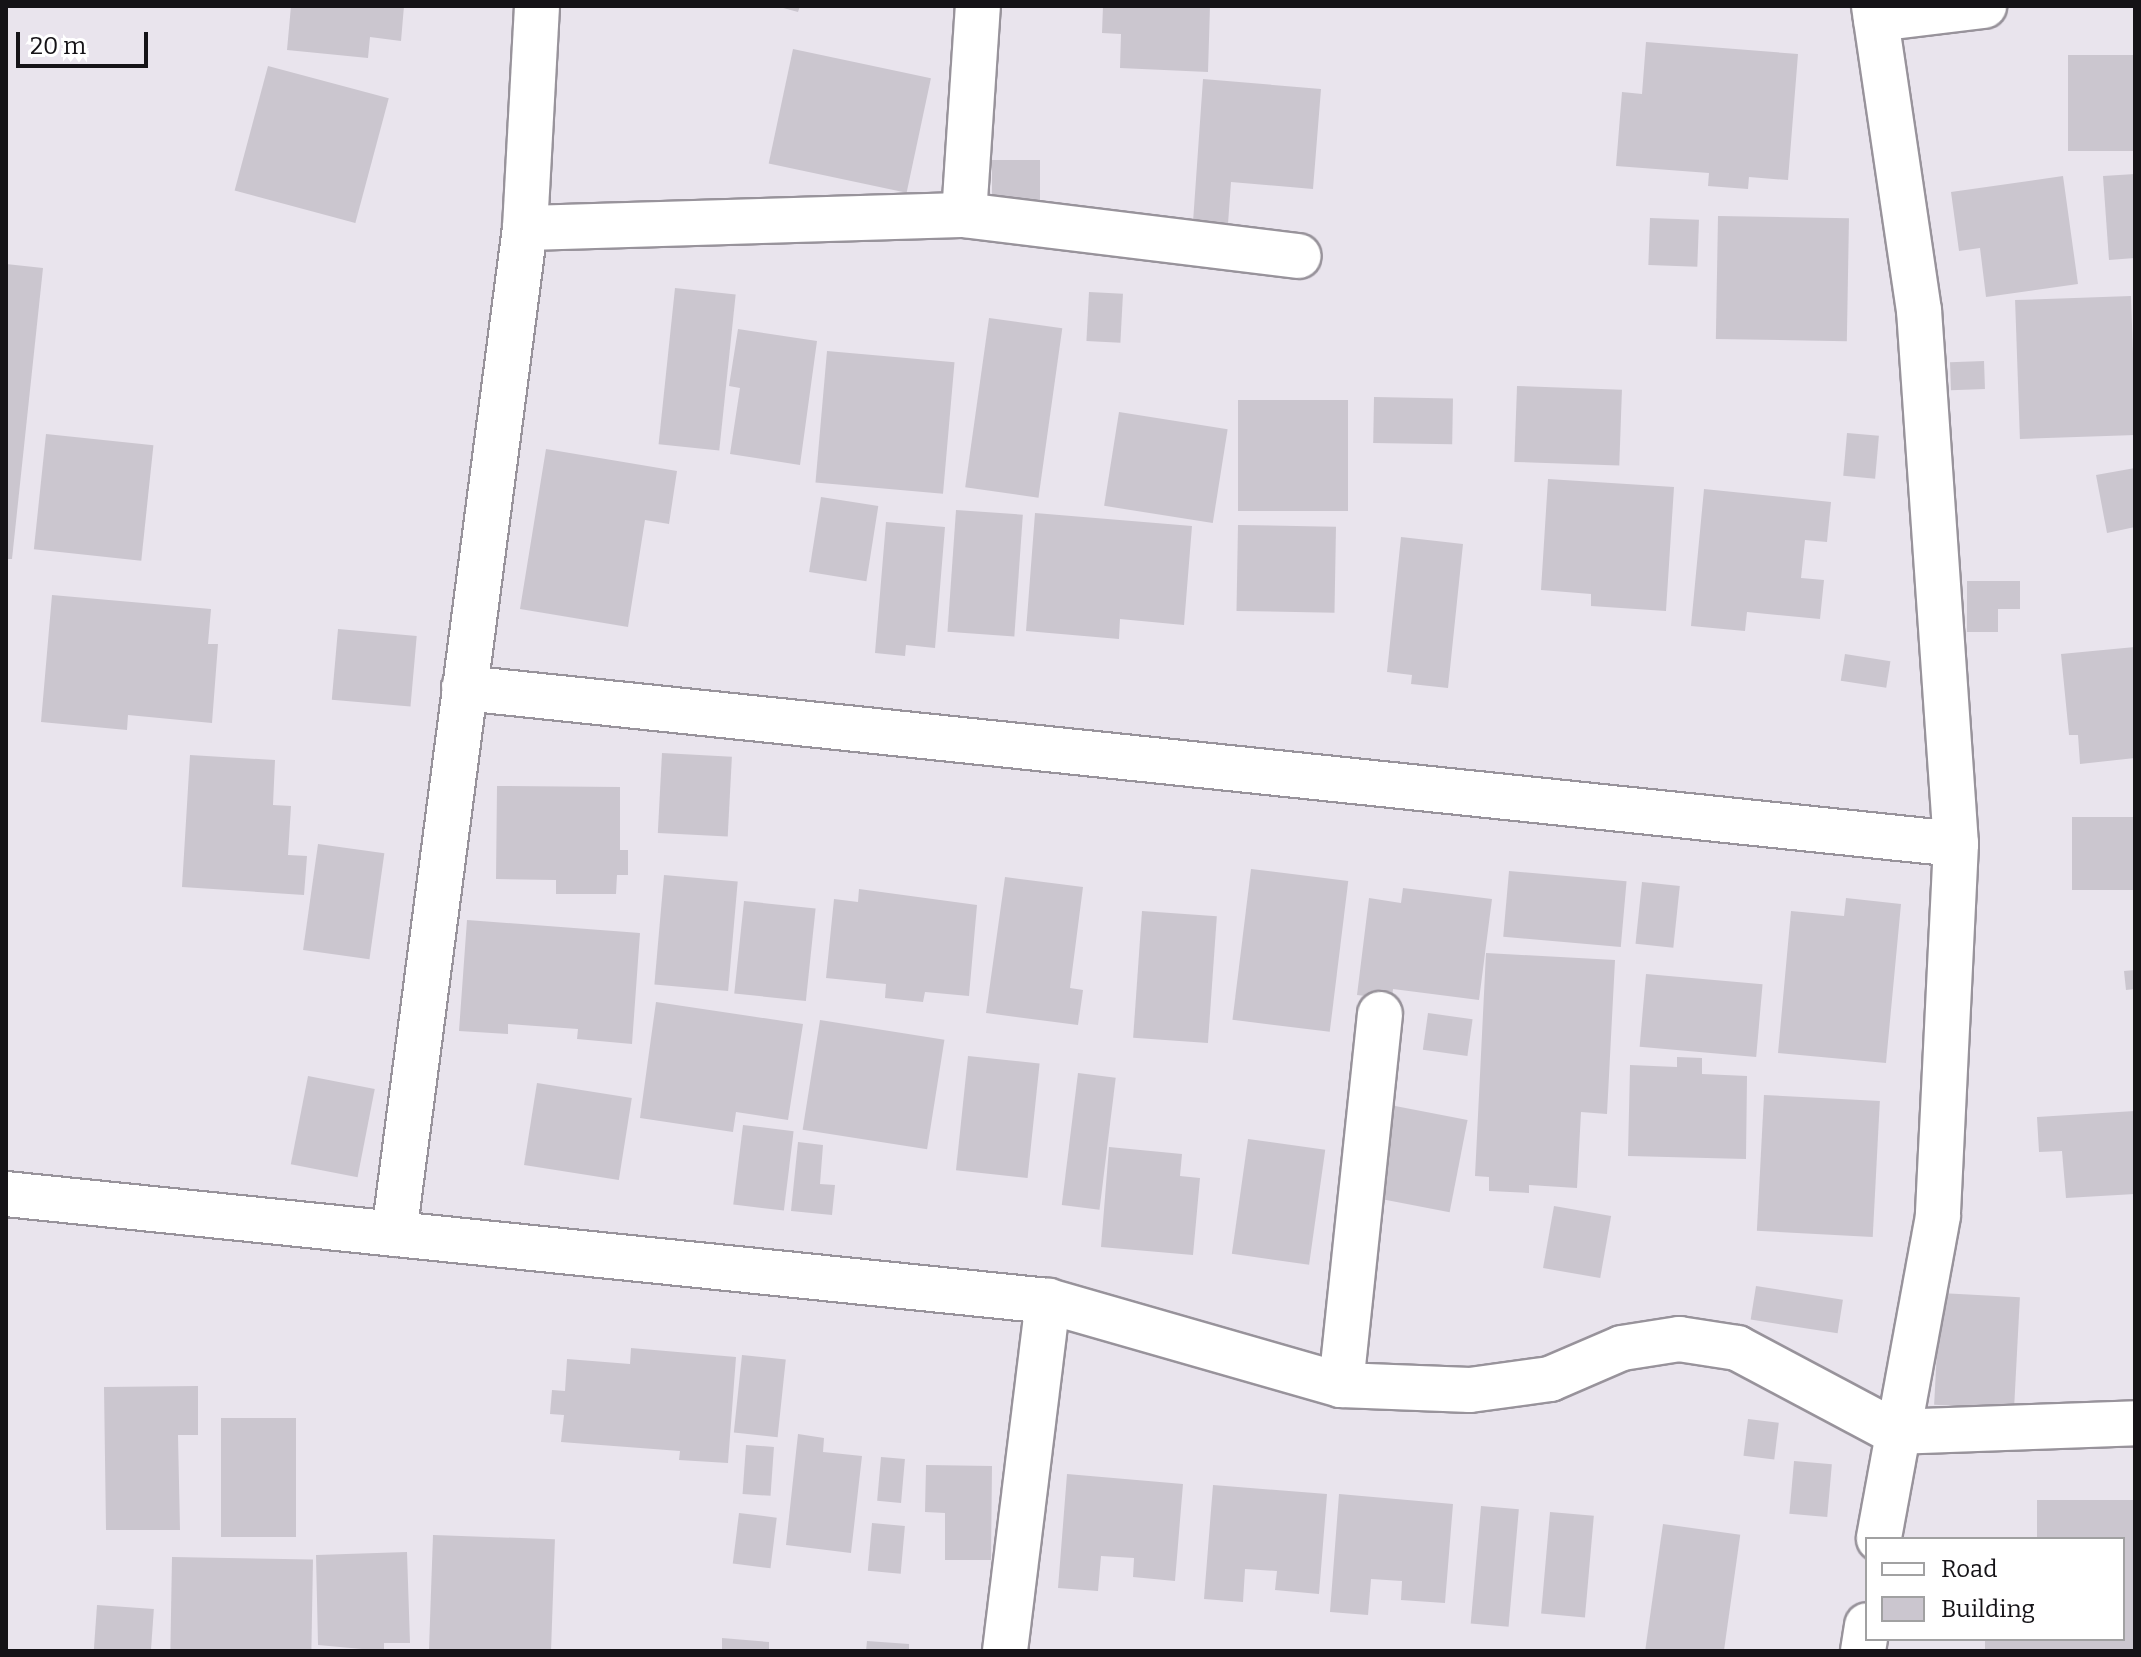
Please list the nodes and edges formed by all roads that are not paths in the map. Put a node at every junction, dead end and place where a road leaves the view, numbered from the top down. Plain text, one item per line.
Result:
1 (537, 6) edge
2 (978, 6) edge
3 (1984, 6) edge
4 (1875, 12) edge
5 (964, 215) junction
6 (525, 228) junction
7 (1298, 256) dead end
8 (464, 688) junction
9 (1956, 844) junction
10 (1380, 1014) dead end
11 (6, 1194) edge
12 (394, 1234) junction
13 (1048, 1301) junction
14 (1341, 1385) junction
15 (2135, 1423) edge
16 (1895, 1432) junction
17 (1879, 1537) edge
18 (1005, 1651) edge

1 - 6 street
2 - 5 street
3 - 4 street
4 - 9 street
5 - 6 street
5 - 7 street
6 - 8 street
8 - 9 street
8 - 12 street
9 - 16 street
10 - 14 street
11 - 12 street
12 - 13 street
13 - 14 street
13 - 18 street
14 - 16 street
15 - 16 street
16 - 17 street

